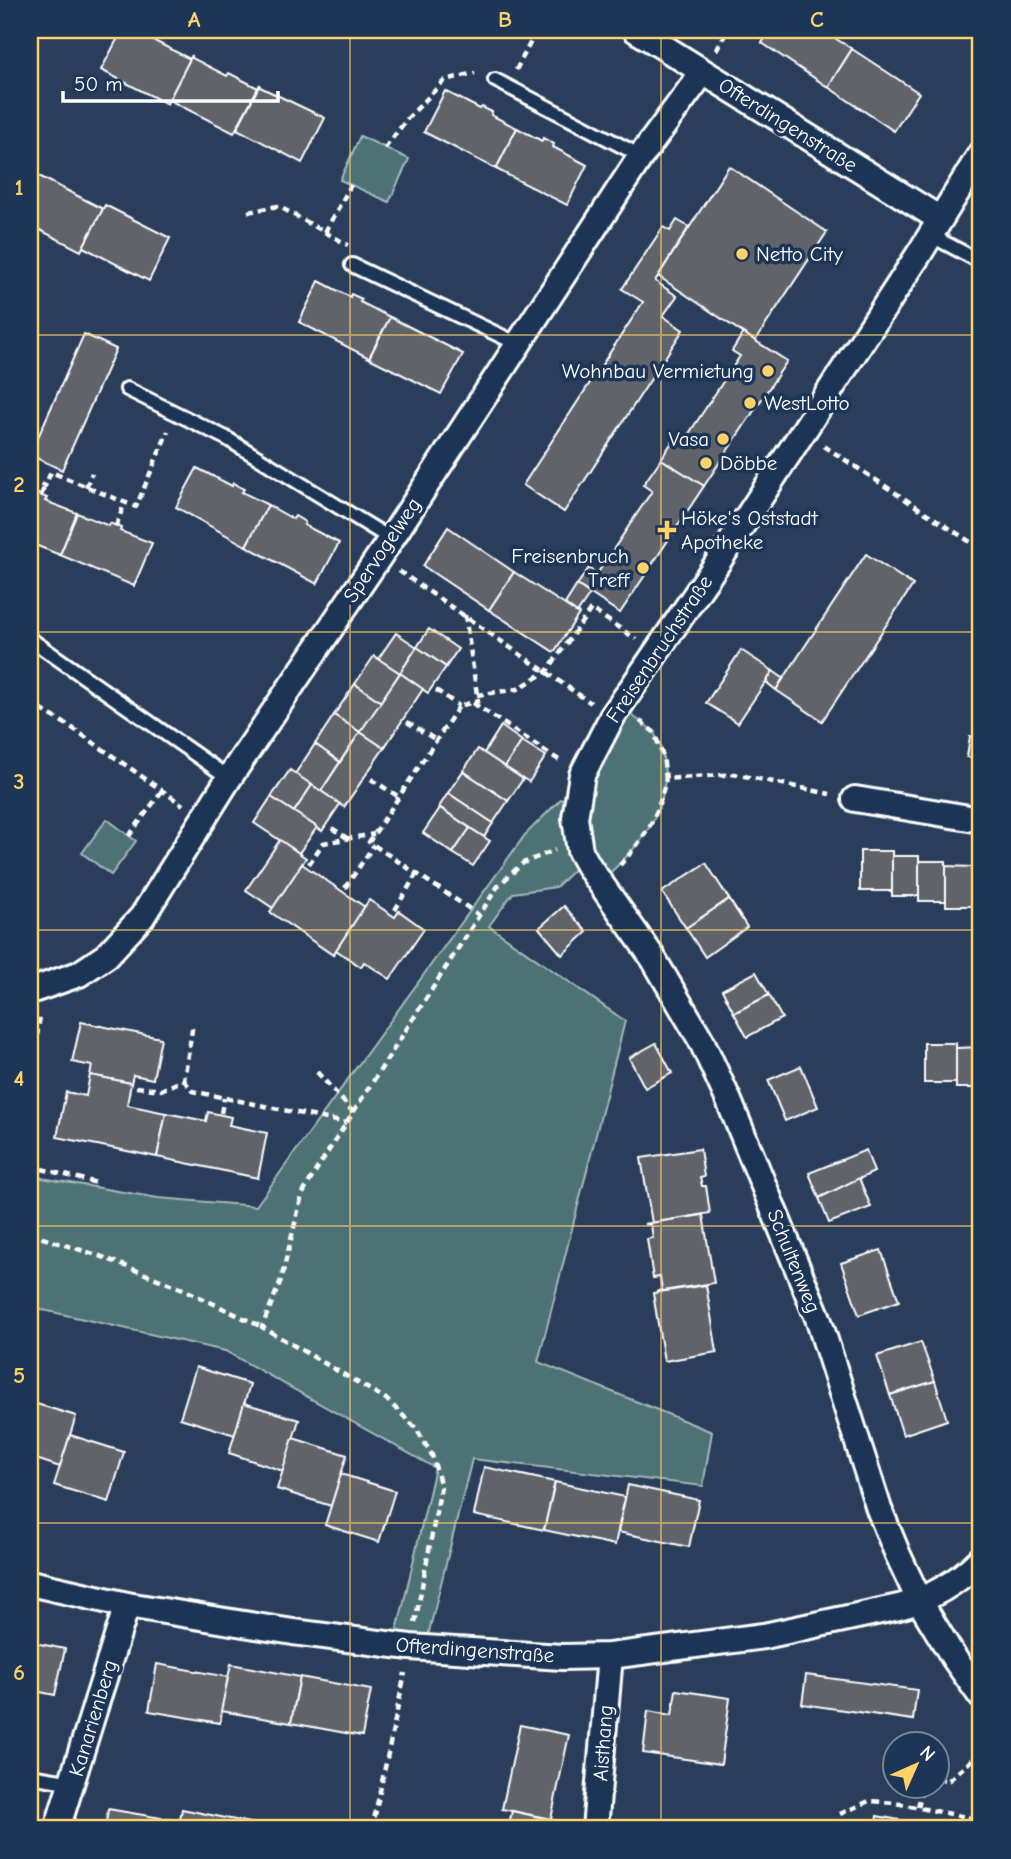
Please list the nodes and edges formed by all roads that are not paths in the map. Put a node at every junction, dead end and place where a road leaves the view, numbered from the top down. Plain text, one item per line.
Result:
1 (636, 30) edge
2 (703, 72) junction
3 (495, 79) road end
4 (981, 153) edge
5 (641, 156) junction
6 (935, 227) junction
7 (981, 262) edge
8 (352, 265) road end
9 (517, 344) junction
10 (127, 389) dead end
11 (384, 548) junction
12 (30, 639) edge
13 (229, 778) junction
14 (855, 799) road end
15 (981, 820) edge
16 (578, 839) joint
17 (37, 989) edge
18 (981, 1559) edge
19 (30, 1583) edge
20 (920, 1602) junction
21 (127, 1605) junction
22 (610, 1656) junction
23 (981, 1696) edge
24 (30, 1776) edge
25 (73, 1783) junction
26 (57, 1829) edge
27 (595, 1829) edge

1 - 2 street, Ofterdingenstraße
2 - 5 street, Spervogelweg
2 - 6 street, Ofterdingenstraße
3 - 5 lane
4 - 6 street, Freisenbruchstraße
5 - 9 street, Spervogelweg
6 - 7 lane
6 - 16 street, Freisenbruchstraße
8 - 9 lane
9 - 11 street, Spervogelweg
10 - 11 lane
11 - 13 street, Spervogelweg
12 - 13 lane
13 - 17 street, Spervogelweg
14 - 15 street
16 - 20 street, Schultenweg
18 - 20 street, Ofterdingenstraße
19 - 21 street, Ofterdingenstraße
20 - 22 street, Ofterdingenstraße
20 - 23 street, Schultenweg
21 - 22 street, Ofterdingenstraße
21 - 25 street, Kanarienberg
22 - 27 street, Aisthang
24 - 25 lane
25 - 26 street, Kanarienberg

